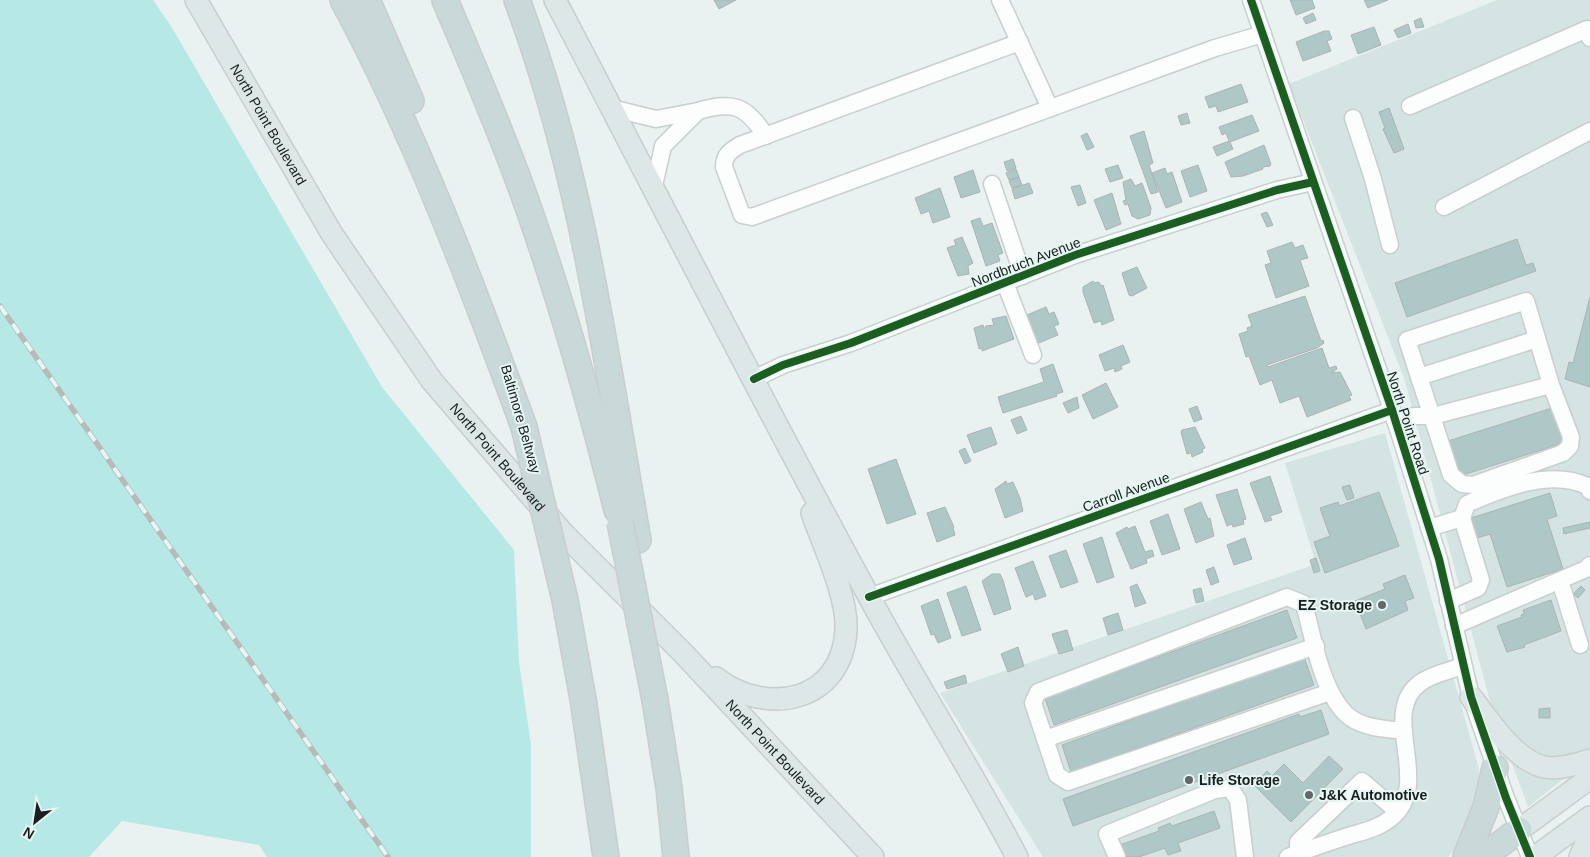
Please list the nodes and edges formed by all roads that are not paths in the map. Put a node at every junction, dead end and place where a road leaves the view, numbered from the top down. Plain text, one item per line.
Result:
1 (196, 0) edge
2 (343, 0) edge
3 (367, 0) edge
4 (445, 0) edge
5 (517, 0) edge
6 (555, 0) edge
7 (1000, 0) edge
8 (1251, 0) edge
9 (1263, 34) junction
10 (1590, 38) edge
11 (1020, 42) junction
12 (1410, 106) dead end
13 (611, 108) junction
14 (1050, 108) junction
15 (698, 111) junction
16 (1352, 118) dead end
17 (1590, 131) edge
18 (766, 136) junction
19 (1313, 182) junction
20 (992, 184) dead end
21 (653, 190) junction
22 (1444, 207) dead end
23 (1390, 245) dead end
24 (1023, 276) junction
25 (1005, 283) junction
26 (1537, 339) junction
27 (1034, 355) dead end
28 (1419, 377) junction
29 (754, 379) junction
30 (1551, 385) junction
31 (1393, 415) junction
32 (1433, 416) junction
33 (524, 427) junction
34 (789, 448) junction
35 (1475, 492) junction
36 (1590, 492) edge
37 (1462, 518) junction
38 (1429, 528) junction
39 (1590, 565) edge
40 (1560, 581) junction
41 (869, 597) junction
42 (1448, 601) junction
43 (1454, 626) junction
44 (1580, 644) dead end
45 (1316, 646) junction
46 (684, 654) junction
47 (1463, 666) junction
48 (1330, 692) junction
49 (1472, 697) junction
50 (655, 700) junction
51 (1404, 730) junction
52 (1045, 739) junction
53 (1590, 760) edge
54 (1495, 768) junction
55 (1590, 778) edge
56 (597, 787) junction
57 (1397, 811) junction
58 (1590, 817) edge
59 (1518, 830) junction
60 (1590, 834) edge
61 (1293, 855) edge
62 (600, 857) edge
63 (606, 857) edge
64 (676, 857) edge
65 (873, 857) edge
66 (1017, 857) edge
67 (1117, 857) edge
68 (1245, 857) edge
69 (1466, 857) edge
70 (1483, 857) edge
71 (1530, 857) edge
72 (1536, 857) edge
73 (1580, 857) edge

1 - 46 main road, North Point Boulevard
2 - 33 highway
3 - 33 highway, Baltimore Beltway
4 - 50 highway, bridge
5 - 50 highway, bridge
6 - 13 main road
7 - 11 street
8 - 9 street, North Point Road
9 - 14 street
9 - 19 street, North Point Road
10 - 12 street
11 - 14 street
11 - 18 street
13 - 15 street
13 - 21 main road
14 - 18 street
15 - 18 street
15 - 21 street
16 - 23 street
17 - 22 street
19 - 24 street, Nordbruch Avenue
19 - 31 street, North Point Road
20 - 24 street
21 - 29 main road
24 - 25 street, Nordbruch Avenue
25 - 27 street
25 - 29 street, Nordbruch Avenue
26 - 28 street
26 - 28 street
26 - 30 street
28 - 32 street
29 - 34 main road
30 - 32 street, Carroll Avenue
30 - 35 street
31 - 32 street, Carroll Avenue
31 - 38 street, North Point Road
31 - 41 street, Carroll Avenue
32 - 35 street
33 - 56 highway, Baltimore Beltway, bridge
34 - 41 main road
34 - 46 main road
35 - 36 street
35 - 37 street
37 - 38 street
37 - 42 street
38 - 42 street, North Point Road
39 - 40 street
40 - 43 street
40 - 44 street
41 - 66 main road
42 - 43 street, North Point Road
43 - 47 street, North Point Road
45 - 48 street
45 - 52 street
45 - 52 street
46 - 65 main road, North Point Boulevard
47 - 49 street, North Point Road
47 - 51 street
48 - 51 street
48 - 52 street
49 - 53 main road
49 - 54 street, North Point Road
50 - 64 highway
51 - 57 street
54 - 59 street, North Point Road
54 - 69 highway
55 - 59 main road
56 - 62 highway
56 - 63 highway, Baltimore Beltway
57 - 61 street
57 - 61 street
58 - 72 main road
59 - 70 highway
59 - 71 street, North Point Road
60 - 73 main road
67 - 68 street

